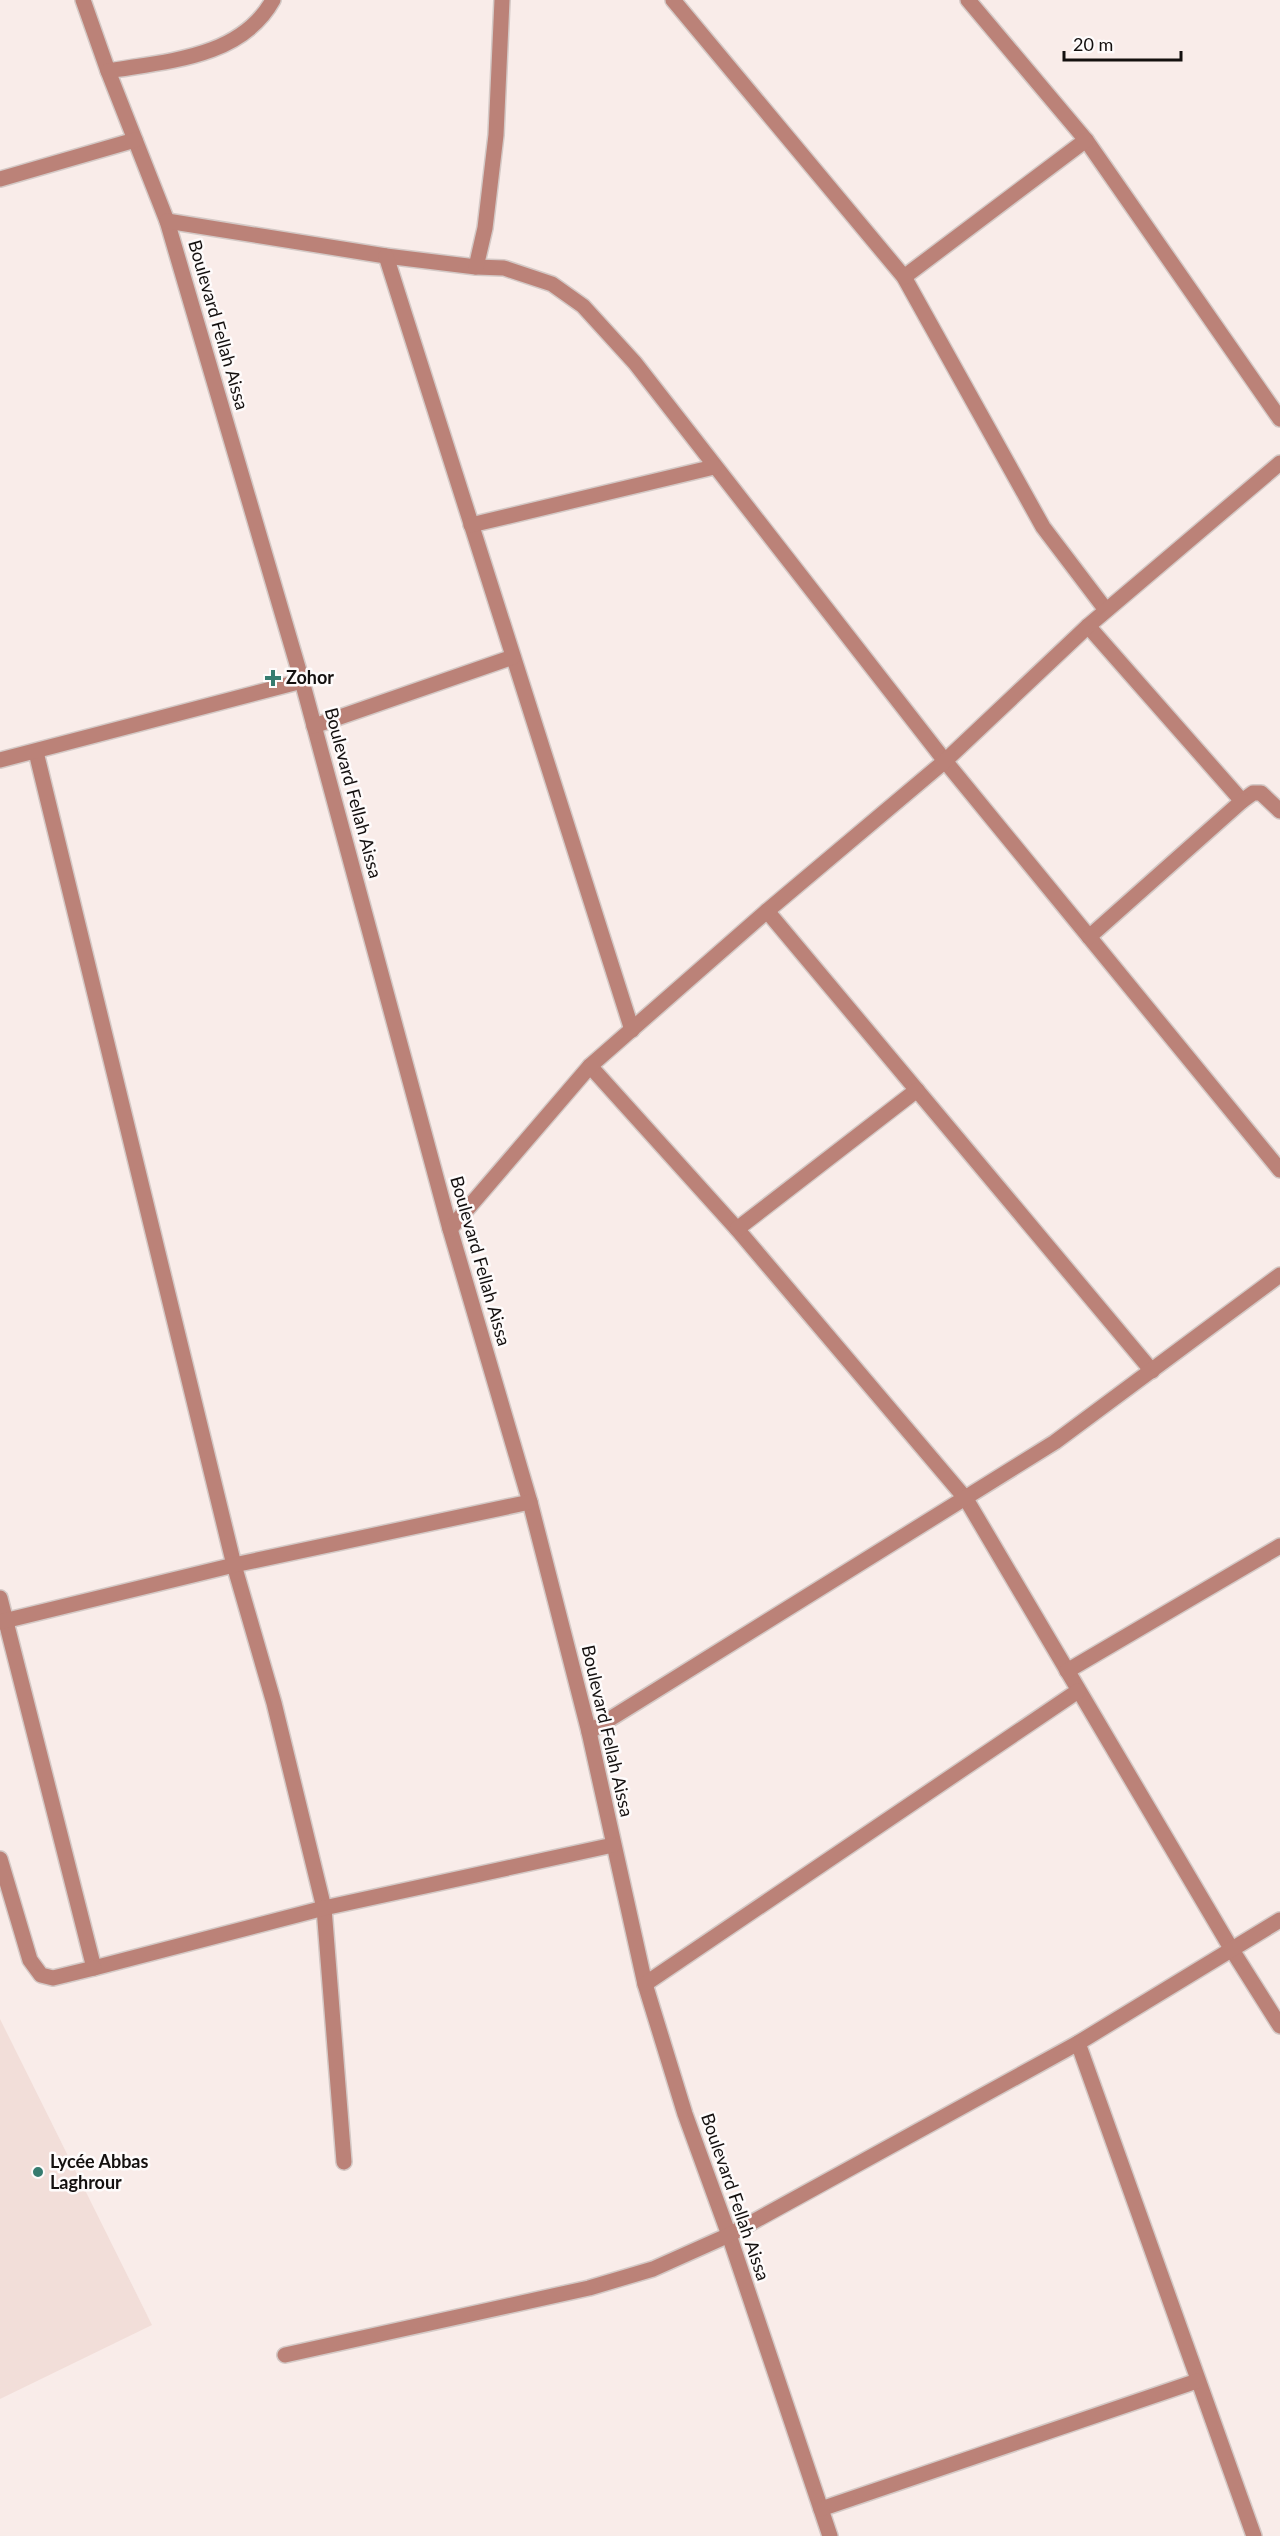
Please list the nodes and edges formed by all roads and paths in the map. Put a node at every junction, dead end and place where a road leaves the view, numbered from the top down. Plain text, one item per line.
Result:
1 (83, 0) edge
2 (273, 0) edge
3 (502, 0) edge
4 (673, 0) edge
5 (969, 0) edge
6 (108, 71) junction
7 (135, 140) junction
8 (1086, 140) junction
9 (0, 179) edge
10 (167, 221) junction
11 (386, 256) junction
12 (476, 267) junction
13 (904, 277) junction
14 (1280, 419) edge
15 (1280, 463) edge
16 (714, 466) junction
17 (471, 525) junction
18 (1106, 610) junction
19 (1088, 626) junction
20 (513, 657) junction
21 (302, 681) junction
22 (314, 726) junction
23 (36, 752) junction
24 (0, 760) edge
25 (945, 761) junction
26 (1242, 801) junction
27 (1280, 811) edge
28 (767, 911) junction
29 (1089, 937) junction
30 (632, 1030) junction
31 (590, 1066) junction
32 (917, 1089) junction
33 (1280, 1170) edge
34 (450, 1229) junction
35 (737, 1229) junction
36 (1280, 1275) edge
37 (1152, 1371) junction
38 (966, 1499) junction
39 (530, 1502) junction
40 (1280, 1546) edge
41 (234, 1565) junction
42 (0, 1599) edge
43 (3, 1622) edge
44 (1067, 1671) junction
45 (1078, 1691) junction
46 (589, 1732) junction
47 (613, 1845) junction
48 (0, 1859) edge
49 (324, 1908) junction
50 (1280, 1920) edge
51 (1232, 1950) junction
52 (94, 1968) junction
53 (645, 1984) junction
54 (1280, 2026) edge
55 (1078, 2043) junction
56 (344, 2162) dead end
57 (729, 2235) junction
58 (285, 2355) dead end
59 (1197, 2381) junction
60 (821, 2509) junction
61 (831, 2536) edge
62 (1254, 2536) edge

1 - 6 street, Boulevard Fellah Aissa
2 - 6 street
3 - 12 street
4 - 13 street
5 - 8 street
6 - 7 street, Boulevard Fellah Aissa
7 - 9 street
7 - 10 street, Boulevard Fellah Aissa
8 - 13 street
8 - 14 street
10 - 11 street
10 - 21 street, Boulevard Fellah Aissa
11 - 12 street
11 - 17 street
12 - 16 street
13 - 18 street
15 - 18 street
16 - 17 street
16 - 25 street
17 - 20 street
18 - 19 street
19 - 25 street
19 - 26 street
20 - 22 street
20 - 30 street
21 - 22 street, Boulevard Fellah Aissa
21 - 23 street
22 - 34 street, Boulevard Fellah Aissa
23 - 24 street
23 - 41 street
25 - 28 street
25 - 29 street
26 - 27 street
26 - 29 street
28 - 30 street
28 - 32 street
29 - 33 street
30 - 31 street
31 - 34 street
31 - 35 street
32 - 35 street
32 - 37 street
34 - 39 street, Boulevard Fellah Aissa
35 - 38 street
36 - 37 street
37 - 38 street
38 - 44 street
38 - 46 street
39 - 41 street
39 - 46 street, Boulevard Fellah Aissa
40 - 44 street
41 - 43 street
41 - 49 street
42 - 43 street
43 - 52 street
44 - 45 street
45 - 51 street
45 - 53 street
46 - 47 street, Boulevard Fellah Aissa
47 - 49 street
47 - 53 street, Boulevard Fellah Aissa
48 - 52 street
49 - 52 street
49 - 56 street
50 - 51 street
51 - 54 street
51 - 55 street
53 - 57 street, Boulevard Fellah Aissa
55 - 57 street
55 - 59 street
57 - 58 street
57 - 60 street, Boulevard Fellah Aissa
59 - 60 street
59 - 62 street
60 - 61 street, Boulevard Fellah Aissa

